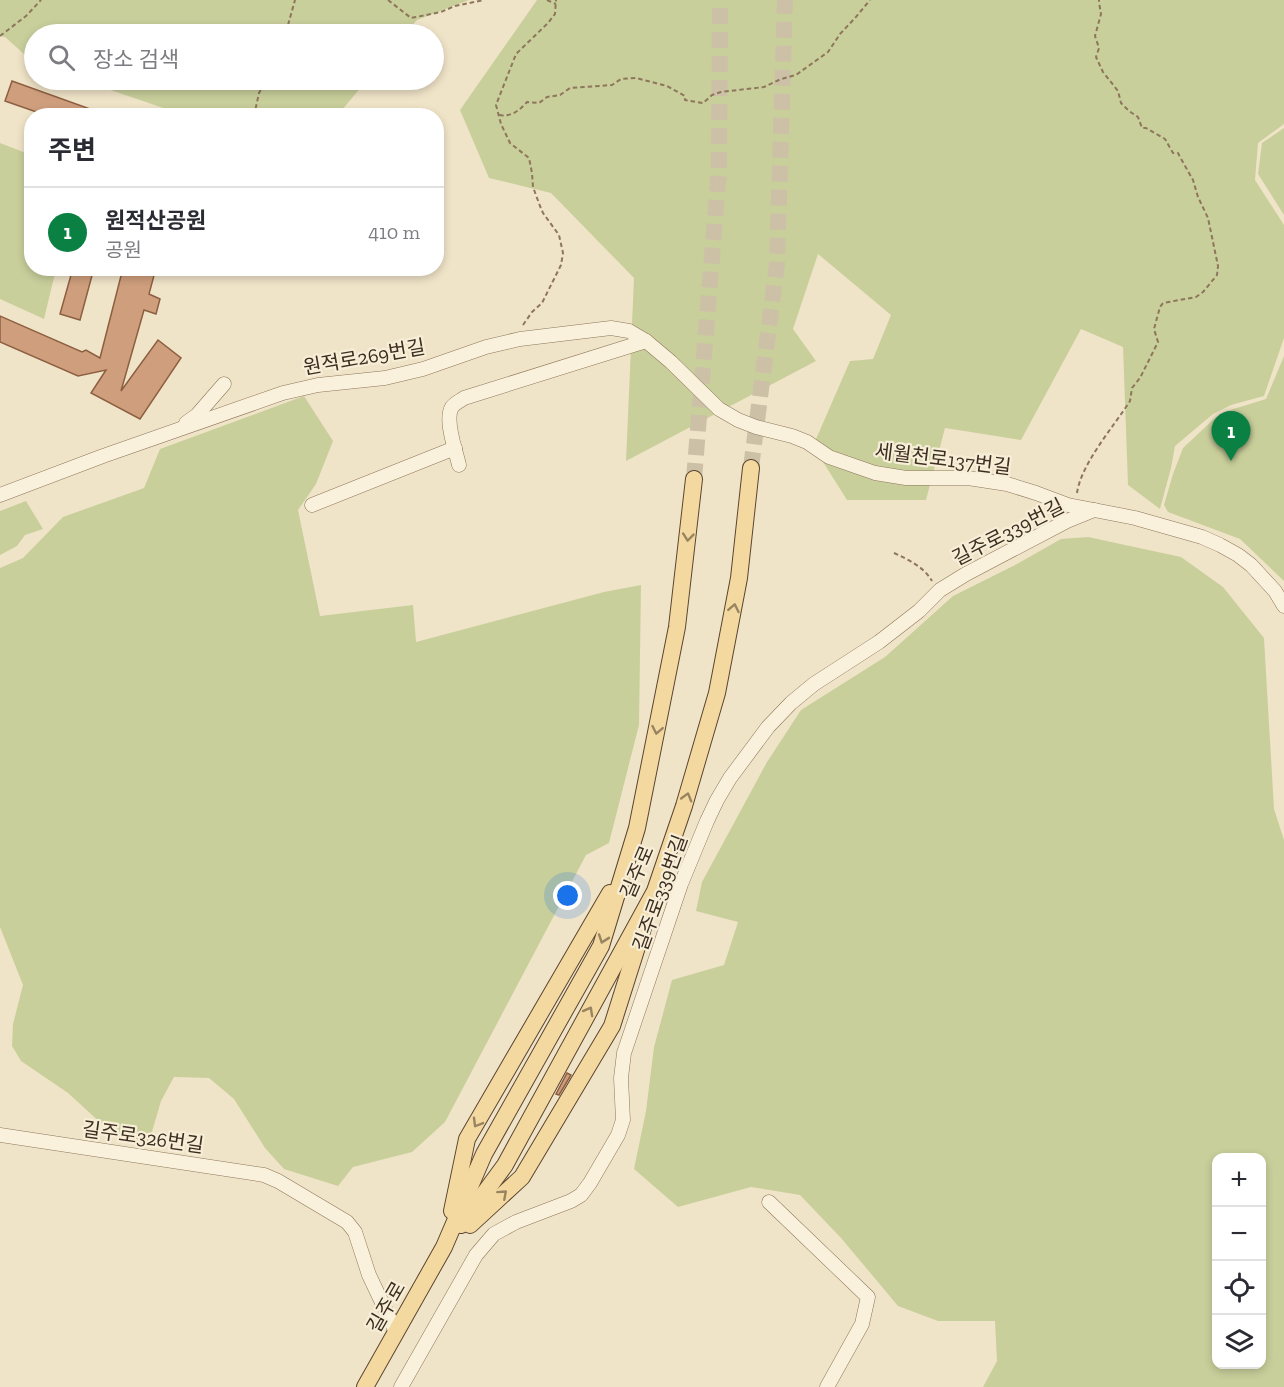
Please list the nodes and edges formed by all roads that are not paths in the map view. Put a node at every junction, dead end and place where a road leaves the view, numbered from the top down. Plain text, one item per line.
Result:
1 (646, 341) junction
2 (225, 384) dead end
3 (719, 410) joint
4 (179, 428) junction
5 (455, 448) junction
6 (459, 465) dead end
7 (751, 468) tunnel mouth
8 (694, 479) tunnel mouth
9 (0, 495) edge
10 (312, 505) dead end
11 (1094, 510) junction
12 (1284, 606) edge
13 (655, 891) junction
14 (0, 1135) edge
15 (769, 1202) dead end
16 (444, 1247) junction
17 (396, 1332) junction
18 (364, 1387) edge
19 (401, 1387) edge
20 (827, 1387) edge

1 - 3 street, 원적로269번길
1 - 4 street, 원적로269번길
1 - 5 street
2 - 4 street
3 - 11 street, 세월천로137번길
4 - 9 street, 원적로269번길
5 - 6 street
5 - 10 street
13 -> 7 main road, 길주로
8 -> 16 main road, 길주로
11 - 12 street, 세월천로137번길
11 - 19 street, 길주로339번길
16 -> 13 main road, 길주로
16 -> 13 main road
14 - 17 street, 길주로326번길
15 - 20 street
16 - 17 main road, 길주로
17 - 18 main road, 길주로

